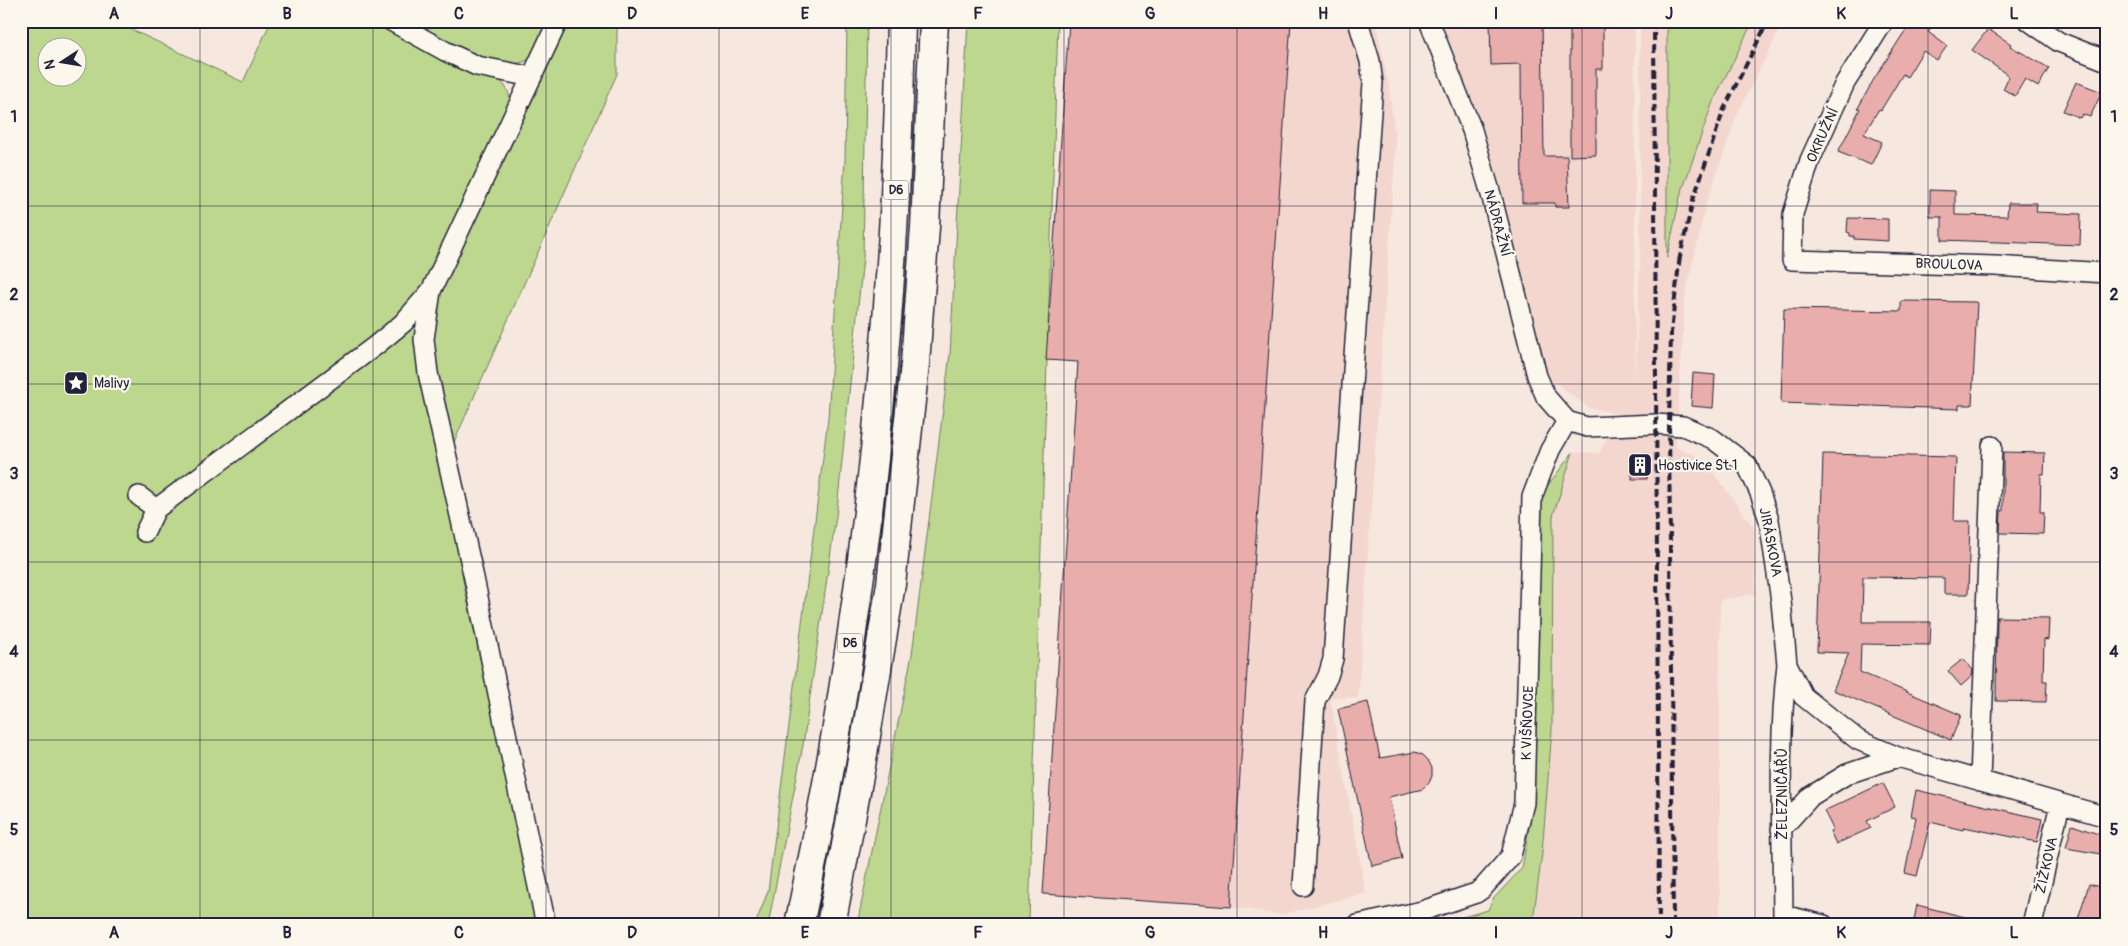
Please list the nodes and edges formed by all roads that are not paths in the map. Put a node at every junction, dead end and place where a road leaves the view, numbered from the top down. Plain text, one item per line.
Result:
1 (391, 21) edge
2 (558, 21) edge
3 (901, 21) edge
4 (936, 21) edge
5 (1358, 21) edge
6 (1429, 21) edge
7 (1884, 21) edge
8 (2028, 21) edge
9 (2107, 61) edge
10 (532, 77) junction
11 (1792, 260) joint
12 (2107, 273) edge
13 (431, 291) junction
14 (1567, 421) junction
15 (1992, 446) dead end
16 (139, 496) dead end
17 (156, 509) junction
18 (145, 532) dead end
19 (1788, 664) junction
20 (1898, 757) junction
21 (1980, 781) junction
22 (2060, 804) junction
23 (2107, 817) edge
24 (1781, 829) junction
25 (1303, 886) dead end
26 (1783, 920) edge
27 (546, 925) edge
28 (799, 925) edge
29 (831, 925) edge
30 (1356, 925) edge
31 (1824, 925) edge
32 (2032, 925) edge

1 - 10 street
2 - 10 street
3 - 28 highway, D6
4 - 29 highway, D6
5 - 25 street
6 - 14 street, NÁDRAŽNÍ
7 - 11 street, OKRUŽNÍ
8 - 9 street
10 - 13 street
11 - 12 street, BROULOVA
13 - 17 street
13 - 27 street
14 - 19 street, JIRÁSKOVA
14 - 30 street, K VIŠŇOVCE
15 - 21 street
16 - 17 street
17 - 18 street
19 - 20 street, JIRÁSKOVA
19 - 24 street, ŽELEZNIČÁŘŮ
20 - 21 street, JIRÁSKOVA
20 - 24 street
21 - 22 street, JIRÁSKOVA
22 - 23 street, JIRÁSKOVA
22 - 32 street, ŽIŽKOVA
24 - 26 street, ŽELEZNIČÁŘŮ
26 - 31 street

